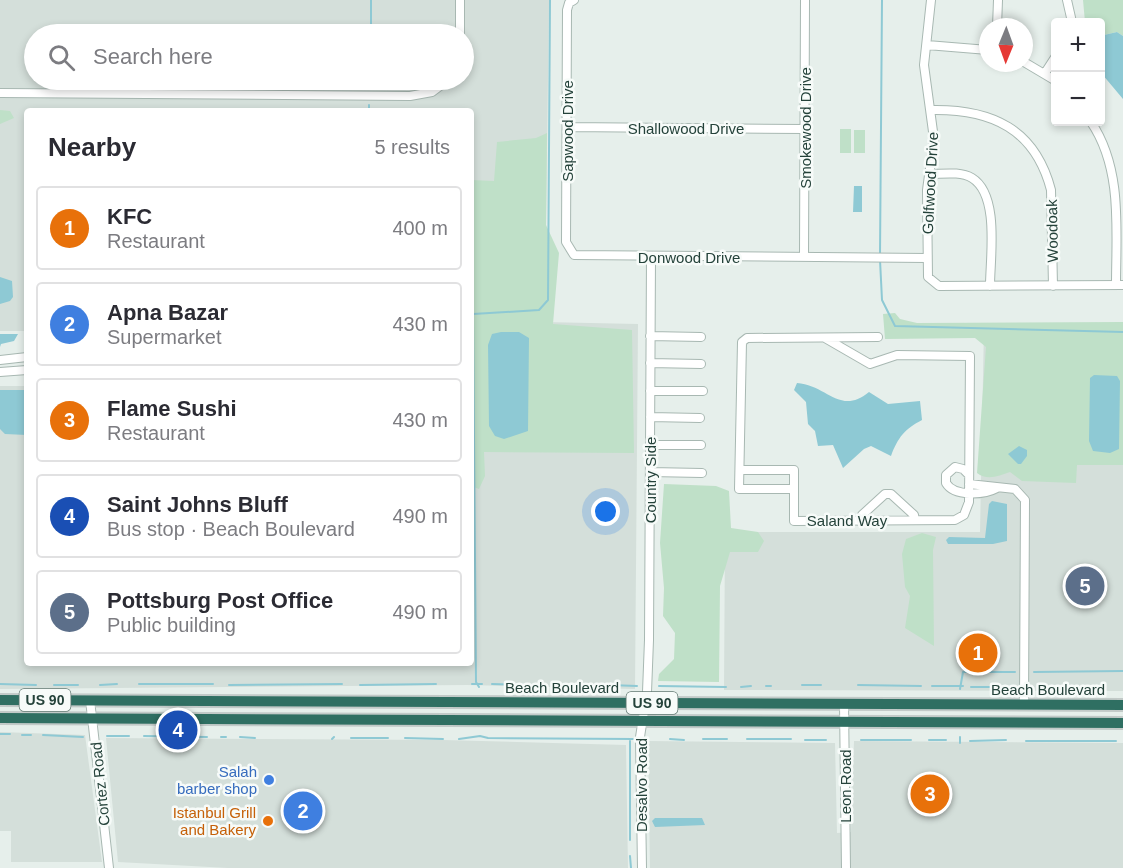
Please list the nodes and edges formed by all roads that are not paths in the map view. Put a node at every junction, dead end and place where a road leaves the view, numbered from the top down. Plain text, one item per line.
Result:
1 (460, 0) edge
2 (805, 0) edge
3 (931, 0) edge
4 (998, 0) edge
5 (1067, 0) edge
6 (572, 2) edge
7 (997, 18) edge
8 (1071, 18) edge
9 (460, 24) edge
10 (927, 45) junction
11 (979, 49) edge
12 (1051, 64) edge
13 (1033, 67) edge
14 (1045, 73) junction
15 (1051, 77) edge
16 (436, 90) edge
17 (0, 93) edge
18 (932, 110) junction
19 (1093, 126) edge
20 (567, 127) junction
21 (805, 129) junction
22 (930, 174) junction
23 (574, 255) joint
24 (804, 257) junction
25 (651, 258) junction
26 (927, 258) junction
27 (1120, 285) edge
28 (990, 286) junction
29 (1053, 286) junction
30 (650, 336) junction
31 (701, 337) dead end
32 (878, 337) dead end
33 (825, 338) junction
34 (24, 357) edge
35 (0, 360) edge
36 (650, 363) junction
37 (701, 364) dead end
38 (24, 370) edge
39 (0, 372) edge
40 (650, 391) junction
41 (703, 391) dead end
42 (650, 417) junction
43 (700, 418) dead end
44 (650, 445) junction
45 (701, 445) dead end
46 (740, 470) junction
47 (650, 472) junction
48 (702, 473) dead end
49 (969, 484) junction
50 (794, 489) junction
51 (861, 520) junction
52 (915, 520) junction
53 (0, 700) edge
54 (90, 700) junction
55 (351, 701) junction
56 (645, 703) junction
57 (844, 704) junction
58 (1024, 704) junction
59 (1123, 705) edge
60 (0, 718) edge
61 (93, 718) junction
62 (348, 720) junction
63 (642, 721) junction
64 (845, 722) junction
65 (1123, 723) edge
66 (109, 868) edge
67 (642, 868) edge
68 (846, 868) edge

1 - 9 street
2 - 21 street, Smokewood Drive
3 - 10 street, Golfwood Drive
4 - 7 street
5 - 8 street
6 - 20 street, Sapwood Drive
10 - 11 street
10 - 18 street, Golfwood Drive
12 - 14 street
13 - 14 street
14 - 15 street
16 - 17 street
18 - 22 street, Golfwood Drive
18 - 29 street, Woodoak
19 - 27 street
20 - 21 street, Shallowood Drive
20 - 23 street, Sapwood Drive
21 - 24 street, Smokewood Drive
22 - 26 street, Golfwood Drive
22 - 28 street
23 - 25 street, Donwood Drive
24 - 25 street, Donwood Drive
24 - 26 street, Donwood Drive
25 - 30 street, Country Side
26 - 28 street, Golfwood Drive
27 - 29 street, Golfwood Drive
28 - 29 street, Golfwood Drive
30 - 31 street
30 - 36 street, Country Side
32 - 33 street
33 - 46 street
33 - 49 street
34 - 35 street
36 - 37 street
36 - 40 street, Country Side
38 - 39 street
40 - 41 street
40 - 42 street, Country Side
42 - 43 street
42 - 44 street, Country Side
44 - 45 street
44 - 47 street, Country Side
46 - 50 street
46 - 50 street
47 - 48 street
47 - 56 street, Country Side
49 - 52 street, Saland Way
49 - 58 street
50 - 51 street, Saland Way
51 - 52 street, Saland Way
51 - 52 street
53 - 54 highway, Beach Boulevard / US 90
54 - 55 highway, Beach Boulevard / US 90
54 - 61 street, Cortez Road
55 - 56 highway, Beach Boulevard / US 90
55 - 62 highway
56 - 57 highway, Beach Boulevard / US 90
56 - 63 street, Desalvo Road
57 - 58 highway, Beach Boulevard / US 90
57 - 64 street, Leon Road
58 - 59 highway, Beach Boulevard / US 90
60 - 61 highway, US 90
61 - 62 highway, US 90
61 - 66 street, Cortez Road
62 - 63 highway, US 90
63 - 64 highway, US 90
63 - 67 street, Desalvo Road
64 - 65 highway, US 90
64 - 68 street, Leon Road

